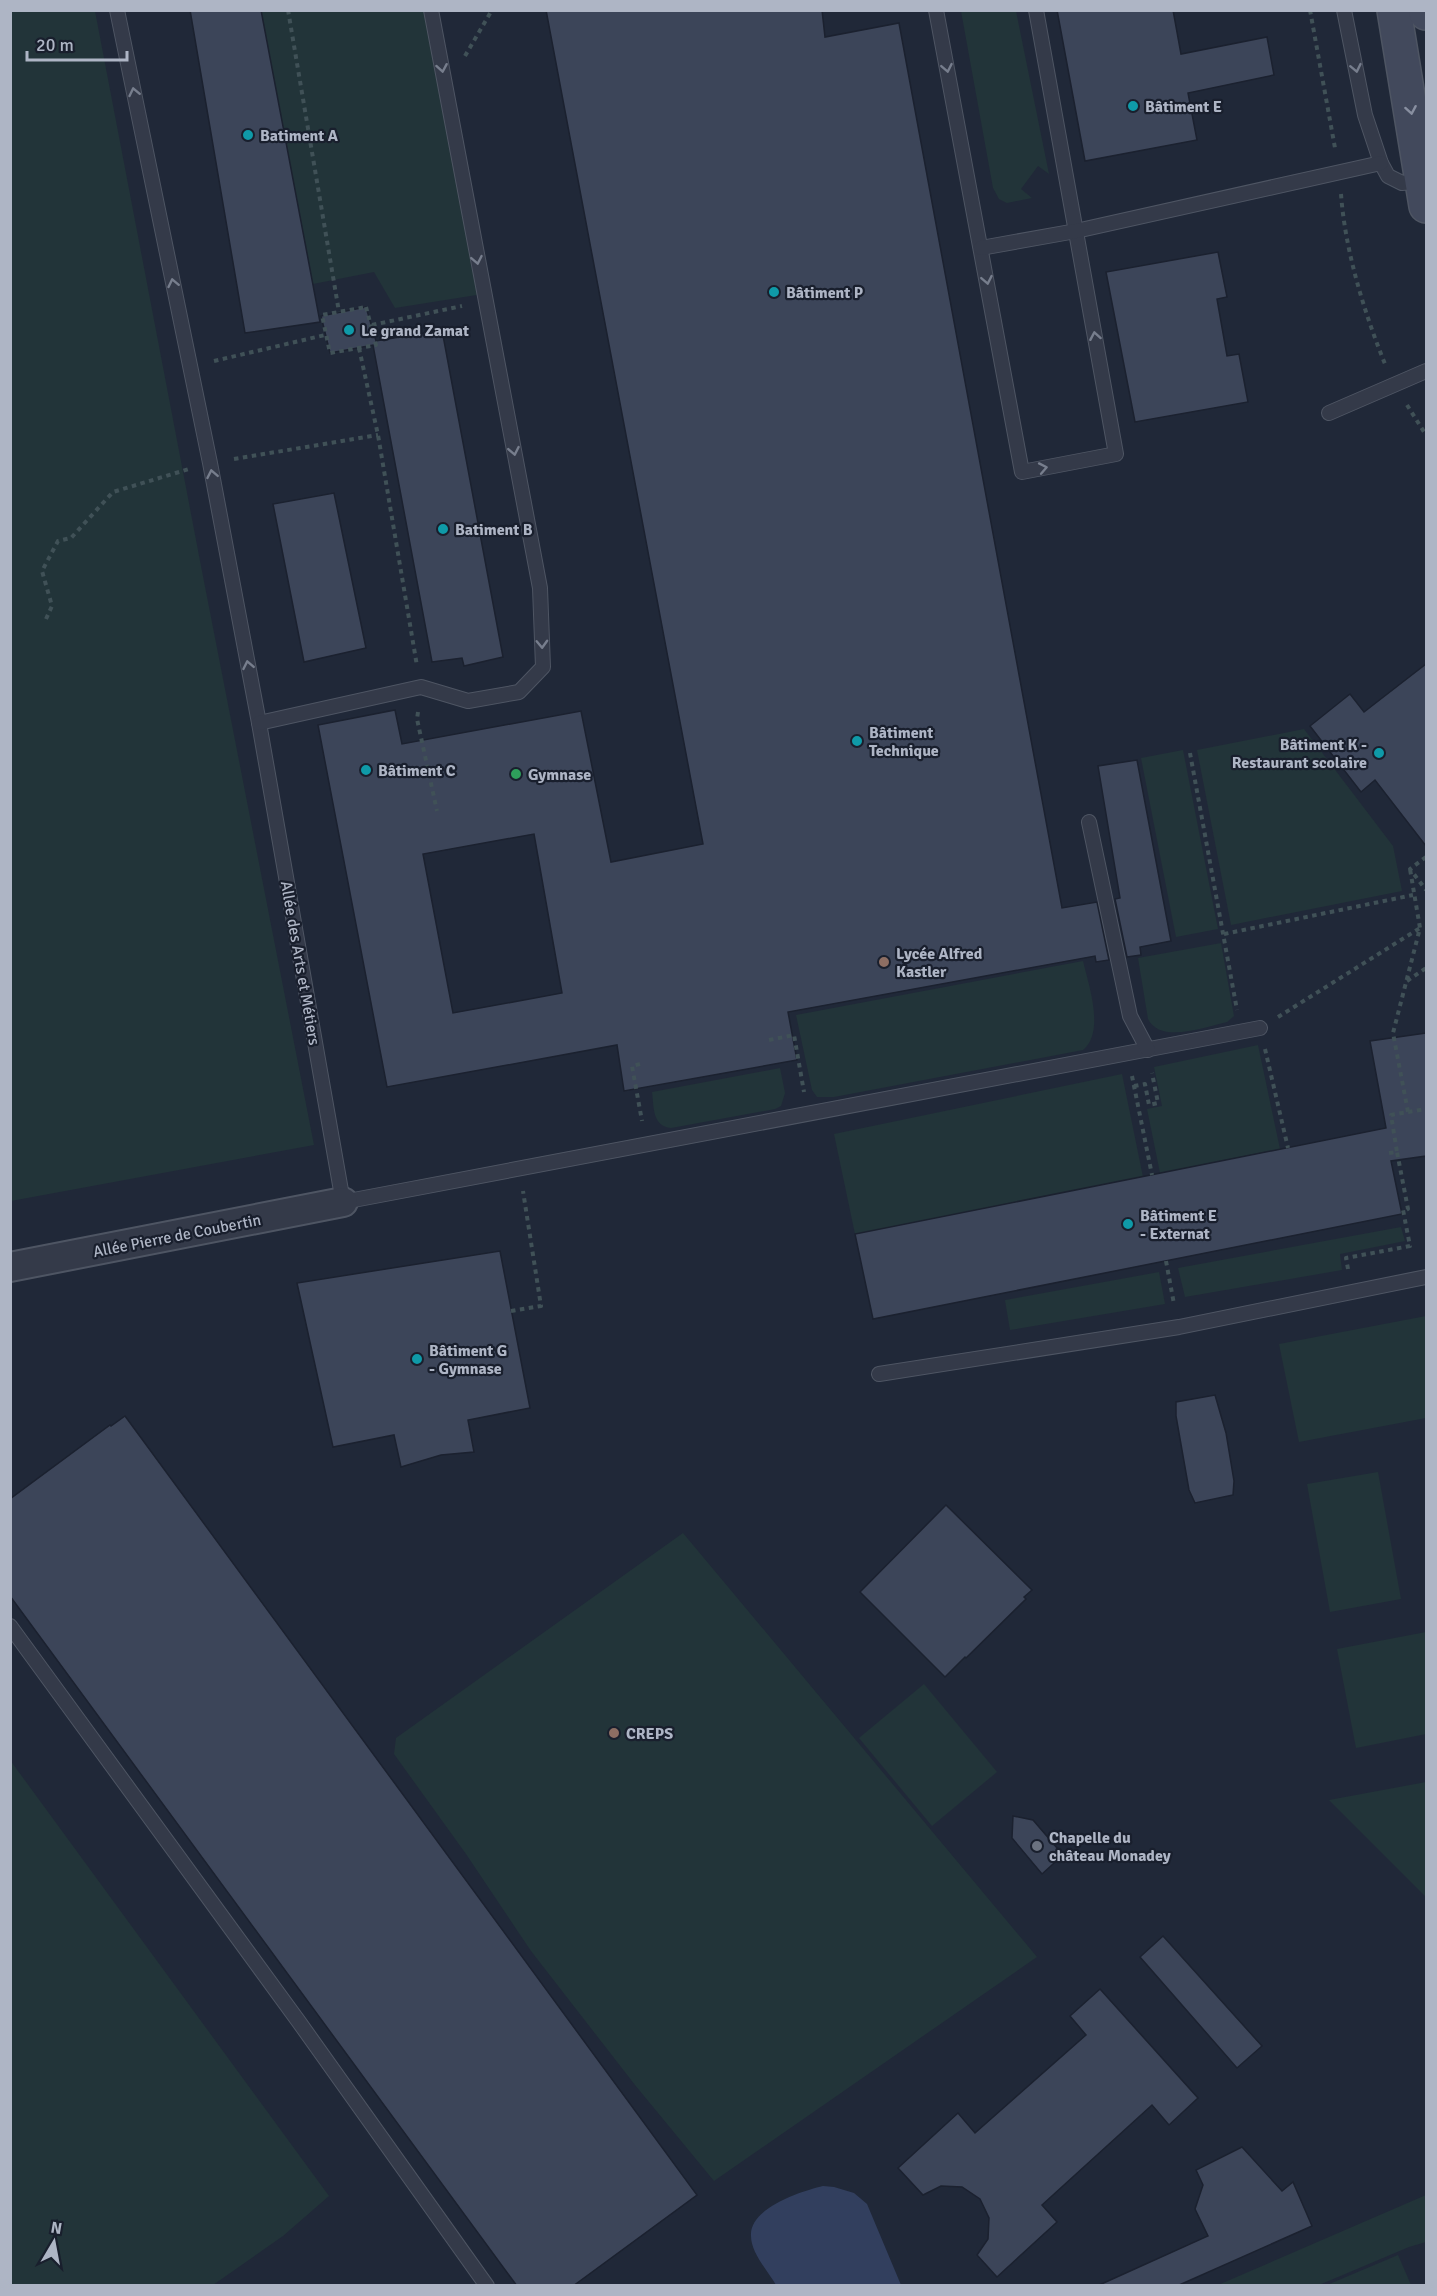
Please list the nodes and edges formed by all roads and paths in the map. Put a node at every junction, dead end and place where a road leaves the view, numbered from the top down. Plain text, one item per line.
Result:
1 (117, 10) edge
2 (288, 10) edge
3 (431, 10) edge
4 (492, 10) edge
5 (936, 10) edge
6 (1036, 10) edge
7 (1310, 10) edge
8 (1344, 10) edge
9 (1394, 10) edge
10 (446, 89) junction
11 (1381, 163) junction
12 (1340, 173) junction
13 (1425, 189) edge
14 (1076, 231) junction
15 (981, 248) junction
16 (485, 301) junction
17 (339, 312) junction
18 (372, 325) junction
19 (325, 335) junction
20 (359, 348) junction
21 (190, 367) junction
22 (1426, 371) edge
23 (1394, 385) junction
24 (1329, 413) dead end
25 (378, 435) junction
26 (1426, 435) edge
27 (210, 463) junction
28 (46, 619) dead end
29 (421, 687) junction
30 (259, 723) junction
31 (1190, 753) dead end
32 (436, 811) dead end
33 (1089, 822) dead end
34 (1426, 857) edge
35 (1410, 869) junction
36 (1426, 890) edge
37 (1413, 895) junction
38 (1420, 928) junction
39 (1224, 934) junction
40 (1426, 968) edge
41 (1406, 982) junction
42 (1260, 1028) junction
43 (1241, 1032) junction
44 (769, 1040) dead end
45 (1148, 1050) junction
46 (640, 1064) dead end
47 (1426, 1109) edge
48 (1408, 1112) junction
49 (808, 1114) junction
50 (647, 1145) junction
51 (1288, 1148) dead end
52 (1397, 1152) junction
53 (1389, 1153) dead end
54 (519, 1169) junction
55 (1152, 1175) dead end
56 (343, 1202) junction
57 (1166, 1261) dead end
58 (10, 1267) edge
59 (1426, 1277) edge
60 (1352, 1292) junction
61 (511, 1311) dead end
62 (1179, 1327) junction
63 (879, 1374) dead end
64 (10, 1626) edge
65 (487, 2286) edge

21 -> 1 lane, Allée des Arts et Métiers
2 - 17 path
3 -> 10 lane
4 - 10 path
5 -> 15 lane
6 - 14 lane
7 - 12 path
8 -> 11 lane
9 -> 13 street
10 -> 16 lane
11 - 12 lane
11 - 13 lane
12 - 14 lane
12 - 23 path
14 - 15 lane
15 -> 14 lane
16 - 18 path
16 -> 29 lane
17 - 18 path
17 - 19 path
18 - 20 path
19 - 20 path
19 - 21 path
20 - 25 path
21 - 27 lane, Allée des Arts et Métiers
22 - 23 lane
23 - 24 lane
23 - 26 path
25 - 27 path
25 - 29 path
27 - 28 path
30 -> 27 lane, Allée des Arts et Métiers
29 - 30 lane
29 - 32 path
30 - 56 lane, Allée des Arts et Métiers
31 - 39 path
33 - 45 lane
34 - 35 path
35 - 36 path
35 - 37 path
37 - 38 path
37 - 39 path
38 - 41 path
38 - 42 path
39 - 43 path
40 - 41 path
41 - 48 path
42 - 43 lane
42 - 51 path
43 - 45 lane
44 - 49 path
45 - 49 lane
45 - 55 path
46 - 50 path
47 - 48 path
48 - 52 path
49 - 50 lane
50 - 54 lane
52 - 53 path
52 - 60 path
54 - 56 lane
54 - 61 path
56 - 58 street, Allée Pierre de Coubertin
57 - 62 path
59 - 60 lane
60 - 62 lane
62 - 63 lane
64 - 65 lane

